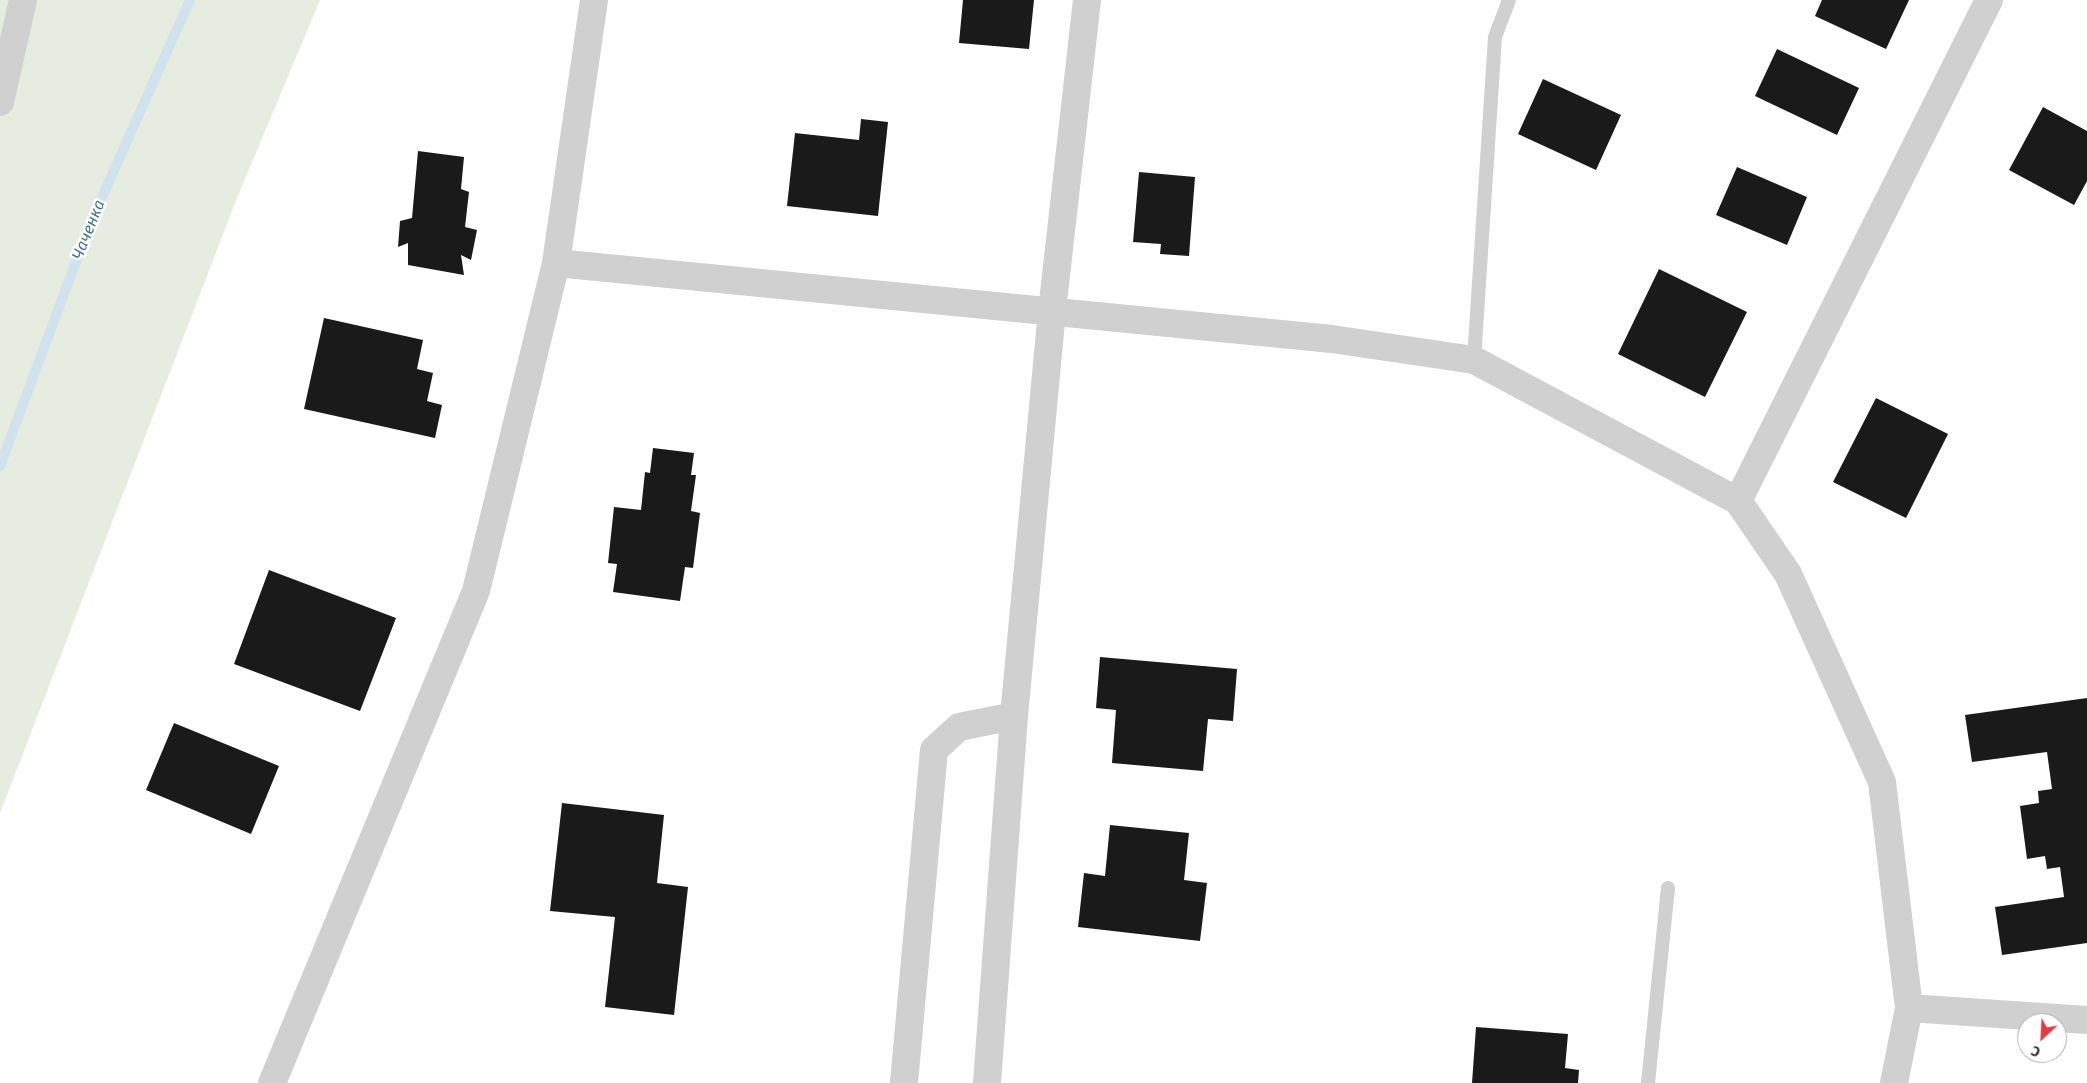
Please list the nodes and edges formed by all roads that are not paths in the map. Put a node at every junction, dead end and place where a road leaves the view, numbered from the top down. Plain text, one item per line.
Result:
1 (23, 0) edge
2 (594, 0) edge
3 (1087, 0) edge
4 (1509, 0) edge
5 (1989, 0) edge
6 (0, 102) edge
7 (556, 263) junction
8 (1052, 311) junction
9 (1474, 360) junction
10 (1738, 501) junction
11 (1014, 716) junction
12 (1668, 888) dead end
13 (1909, 1008) junction
14 (2087, 1020) edge
15 (272, 1083) edge
16 (904, 1083) edge
17 (987, 1083) edge
18 (1648, 1083) edge
19 (1894, 1083) edge

1 - 6 street
2 - 7 street
3 - 8 street
4 - 9 lane
5 - 10 street
7 - 8 street
7 - 15 street
8 - 9 street
8 - 11 street
9 - 10 street
10 - 13 street
11 - 16 street
11 - 17 street
12 - 18 lane
13 - 14 street
13 - 19 street

